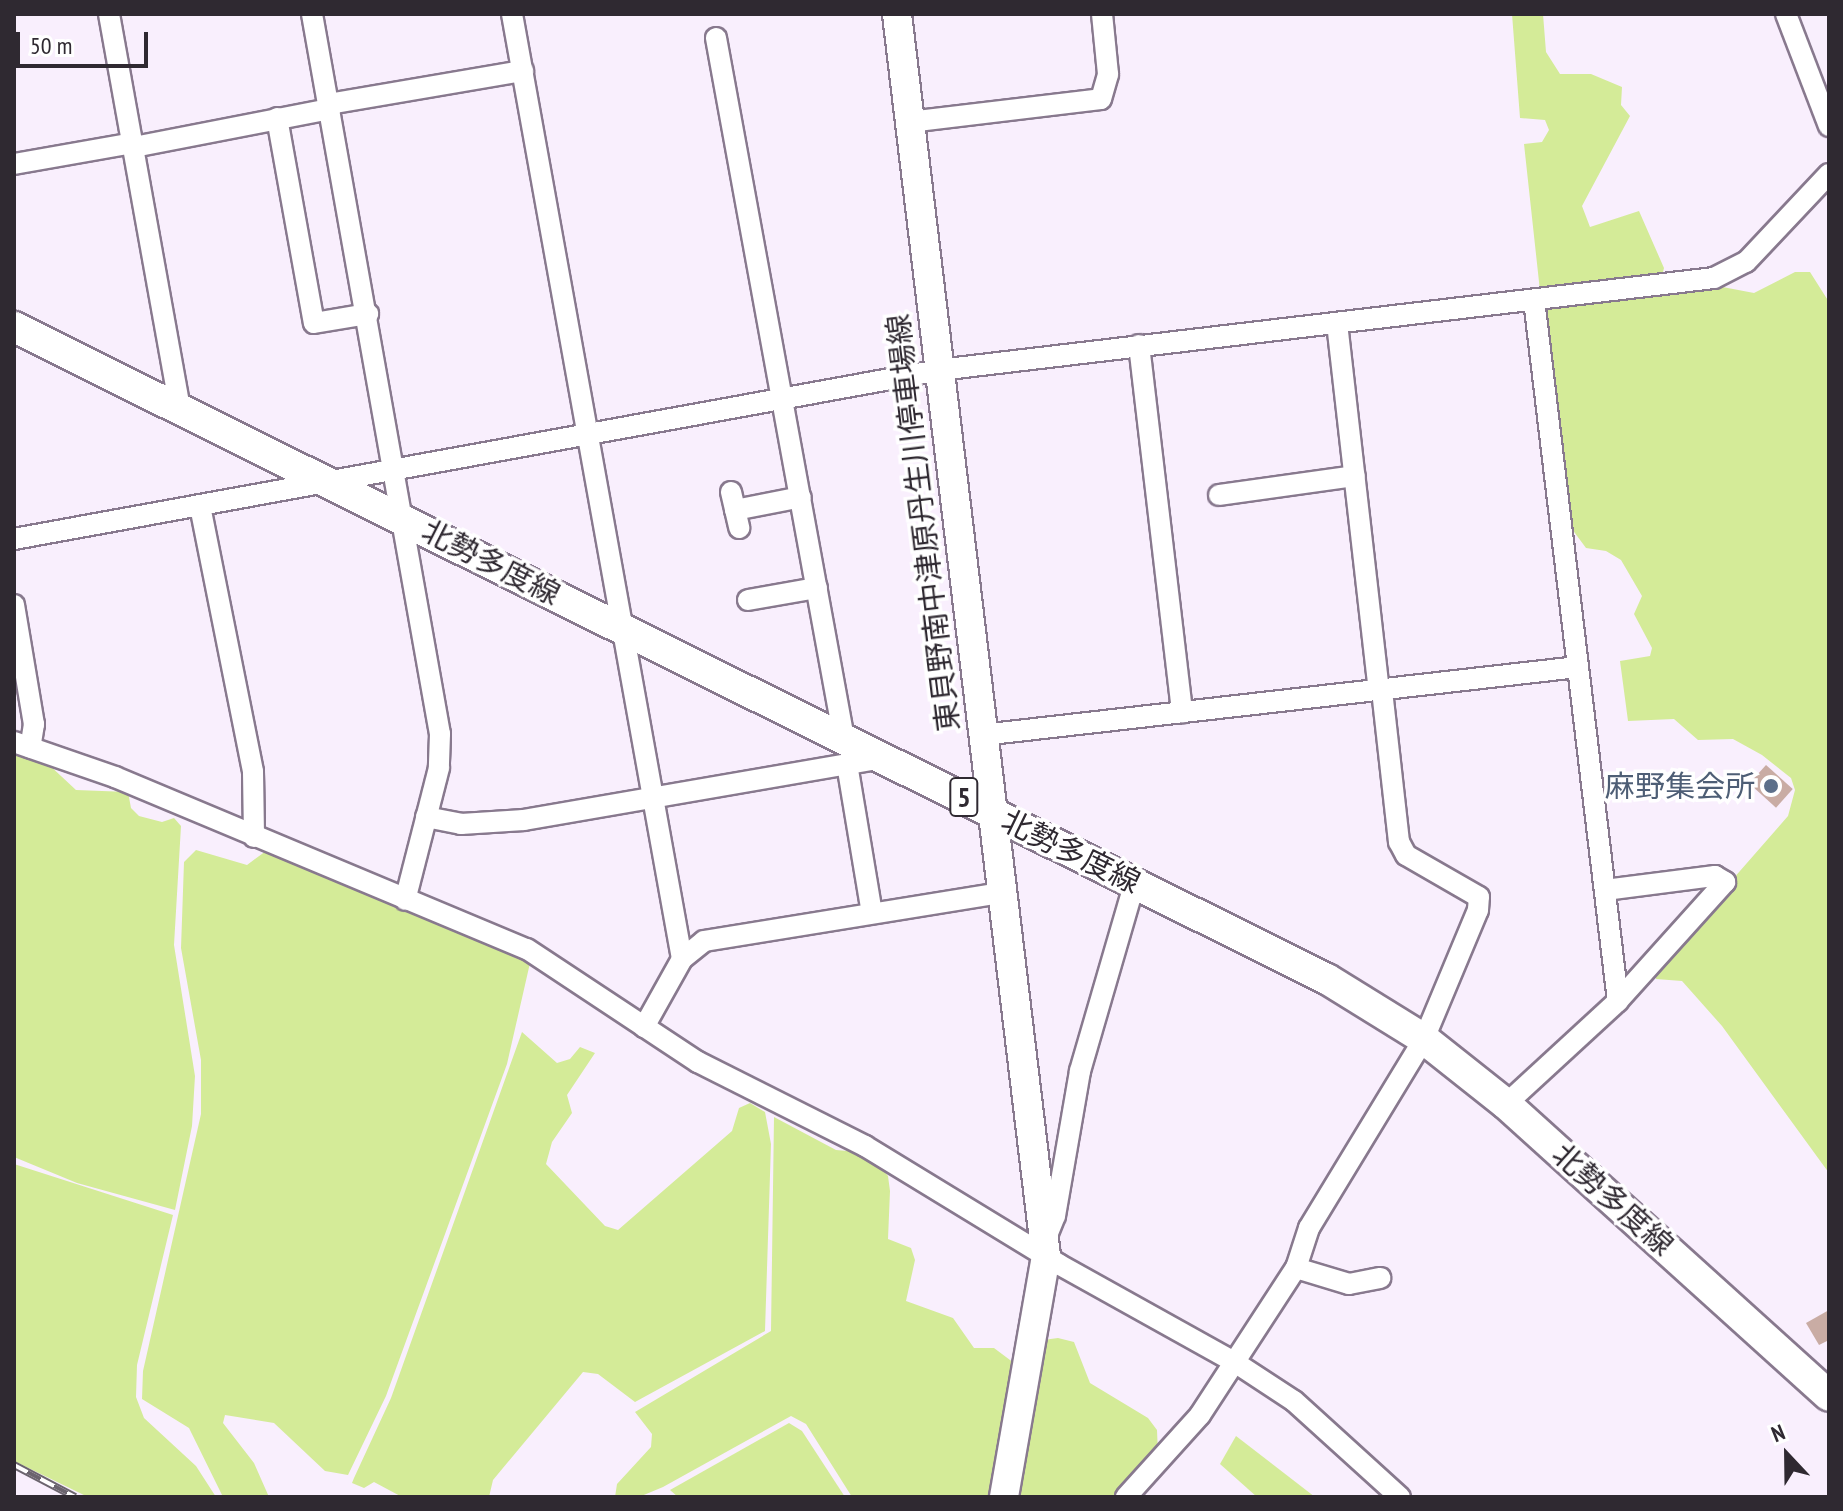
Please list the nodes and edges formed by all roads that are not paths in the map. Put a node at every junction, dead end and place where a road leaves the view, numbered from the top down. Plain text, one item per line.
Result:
1 (109, 14) edge
2 (312, 14) edge
3 (512, 14) edge
4 (897, 14) edge
5 (1102, 14) edge
6 (1786, 14) edge
7 (716, 38) dead end
8 (523, 71) junction
9 (330, 107) junction
10 (277, 118) junction
11 (909, 122) junction
12 (1829, 126) edge
13 (133, 145) junction
14 (14, 164) edge
15 (1829, 174) edge
16 (1534, 300) junction
17 (368, 314) junction
18 (1337, 323) junction
19 (14, 327) edge
20 (1139, 345) junction
21 (939, 370) junction
22 (781, 399) junction
23 (180, 407) junction
24 (589, 433) junction
25 (395, 467) junction
26 (1355, 476) junction
27 (331, 483) junction
28 (1219, 495) dead end
29 (801, 497) junction
30 (200, 506) junction
31 (735, 510) dead end
32 (404, 519) junction
33 (14, 539) edge
34 (817, 588) junction
35 (748, 600) dead end
36 (14, 605) edge
37 (624, 628) junction
38 (1578, 667) junction
39 (1380, 691) junction
40 (1182, 712) junction
41 (982, 735) junction
42 (22, 745) edge
43 (846, 751) junction
44 (653, 798) junction
45 (991, 811) junction
46 (426, 817) junction
47 (254, 837) junction
48 (1135, 882) junction
49 (1605, 890) junction
50 (1002, 893) junction
51 (405, 900) junction
52 (872, 913) junction
53 (682, 959) junction
54 (1618, 1001) junction
55 (644, 1027) junction
56 (1424, 1039) junction
57 (1506, 1104) junction
58 (1045, 1249) junction
59 (1296, 1268) junction
60 (1380, 1278) dead end
61 (1236, 1363) junction
62 (1829, 1396) edge
63 (1393, 1495) edge
64 (1004, 1497) edge
65 (1126, 1497) edge

1 - 13 street
2 - 9 street
3 - 8 street
4 - 11 main road, 東貝野南中津原丹生川停車場線
5 - 11 street
6 - 12 street
7 - 22 street
8 - 9 street
8 - 24 street
9 - 10 street
9 - 17 street
10 - 13 street
10 - 17 street
11 - 21 main road, 東貝野南中津原丹生川停車場線
13 - 14 street
13 - 23 street
15 - 16 street
16 - 18 street
16 - 38 street
17 - 25 street
18 - 20 street
18 - 26 street
19 - 23 main road, 北勢多度線 / 5
20 - 21 street
20 - 40 street
21 - 22 street
21 - 41 main road, 東貝野南中津原丹生川停車場線
22 - 24 street
22 - 29 street
23 - 27 main road, 北勢多度線 / 5
24 - 25 street
24 - 37 street
25 - 27 street
25 - 32 street
26 - 28 street
26 - 39 street
27 - 30 street
27 - 32 main road, 北勢多度線 / 5
29 - 31 street
29 - 34 street
30 - 33 street
30 - 47 street
32 - 37 main road, 北勢多度線 / 5
32 - 46 street
34 - 35 street
34 - 43 street
36 - 42 street
37 - 43 main road, 北勢多度線 / 5
37 - 44 street
38 - 39 street
38 - 49 street
39 - 40 street
39 - 56 street
40 - 41 street
41 - 45 main road, 東貝野南中津原丹生川停車場線
42 - 47 street
43 - 44 street
43 - 45 main road, 北勢多度線 / 5
43 - 52 street
44 - 46 street
44 - 53 street
45 - 48 main road, 北勢多度線 / 5
45 - 50 main road, 東貝野南中津原丹生川停車場線
46 - 51 street
47 - 51 street
48 - 56 main road, 北勢多度線 / 5
48 - 58 street
49 - 54 street
49 - 54 street
50 - 52 street
50 - 58 main road, 東貝野南中津原丹生川停車場線
51 - 55 street
52 - 53 street
53 - 55 street
54 - 57 street
55 - 58 street
56 - 57 main road, 北勢多度線 / 5
56 - 59 street
57 - 62 main road, 北勢多度線 / 5
58 - 61 street
58 - 64 main road, 東貝野南中津原丹生川停車場線
59 - 60 street
59 - 61 street
61 - 63 street
61 - 65 street

